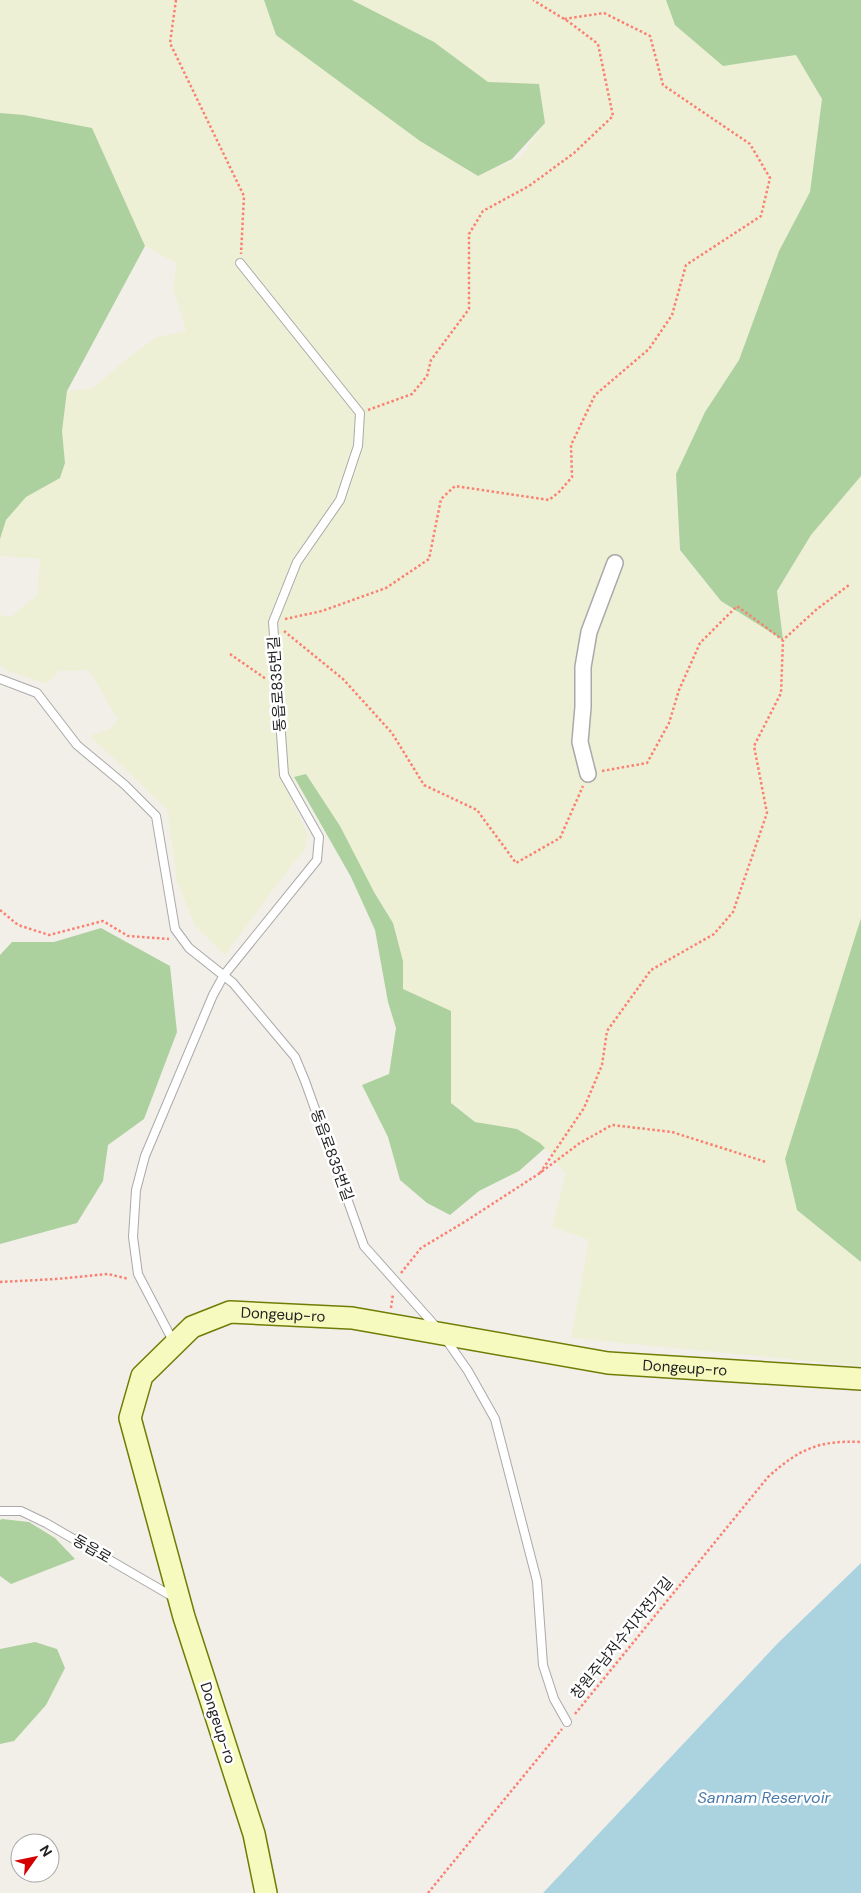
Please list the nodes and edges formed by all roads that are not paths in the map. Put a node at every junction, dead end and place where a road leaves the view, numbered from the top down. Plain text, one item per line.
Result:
1 (240, 263) road end
2 (615, 562) dead end
3 (0, 679) edge
4 (588, 774) road end
5 (224, 975) junction
6 (442, 1334) junction
7 (174, 1344) junction
8 (861, 1379) edge
9 (0, 1511) edge
10 (179, 1600) junction
11 (567, 1722) road end
12 (266, 1893) edge

1 - 5 lane, 동읍로835번길
2 - 4 street
3 - 5 lane, 동읍로835번길
5 - 6 lane, 동읍로835번길
5 - 7 lane, 동읍로835번길
6 - 7 street, Dongeup-ro
6 - 8 street, Dongeup-ro
6 - 11 lane, 동읍로835번길
7 - 10 street, Dongeup-ro
9 - 10 lane, 동읍로
10 - 12 street, Dongeup-ro

